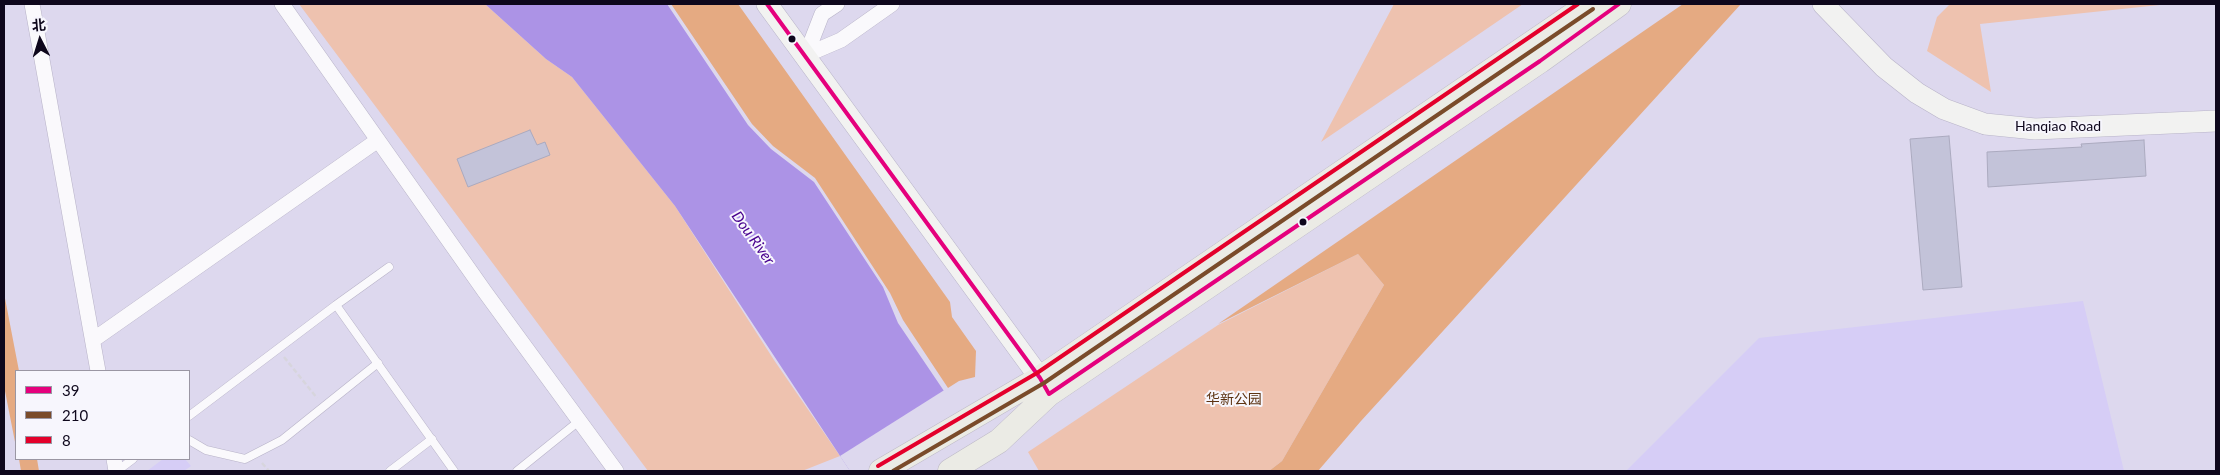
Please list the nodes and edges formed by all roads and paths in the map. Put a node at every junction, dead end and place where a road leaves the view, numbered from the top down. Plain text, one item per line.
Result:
1 (32, 4) edge
2 (282, 4) edge
3 (767, 4) edge
4 (837, 4) edge
5 (892, 4) edge
6 (1590, 4) edge
7 (1619, 4) edge
8 (1823, 4) edge
9 (806, 55) junction
10 (2216, 121) edge
11 (378, 140) junction
12 (389, 267) dead end
13 (336, 304) junction
14 (93, 340) junction
15 (278, 349) junction
16 (378, 363) junction
17 (98, 370) edge
18 (1045, 387) junction
19 (324, 407) junction
20 (190, 415) edge
21 (580, 421) junction
22 (432, 439) junction
23 (190, 441) edge
24 (132, 460) edge
25 (116, 471) edge
26 (390, 471) edge
27 (454, 471) edge
28 (517, 471) edge
29 (616, 471) edge
30 (880, 471) edge
31 (950, 471) edge

1 - 14 street
2 - 11 street
3 - 9 main road
4 - 9 street
5 - 9 street
6 - 18 main road
7 - 18 main road
8 - 10 main road, Hanqiao Road
9 - 18 main road
11 - 14 street
11 - 21 street
12 - 13 lane
13 - 15 lane
13 - 16 lane
14 - 17 street
15 - 19 path
15 - 20 lane
16 - 19 lane
16 - 22 lane
18 - 30 main road
18 - 31 main road
19 - 23 lane
21 - 28 lane
21 - 29 street
22 - 26 lane
22 - 27 lane
24 - 25 lane

